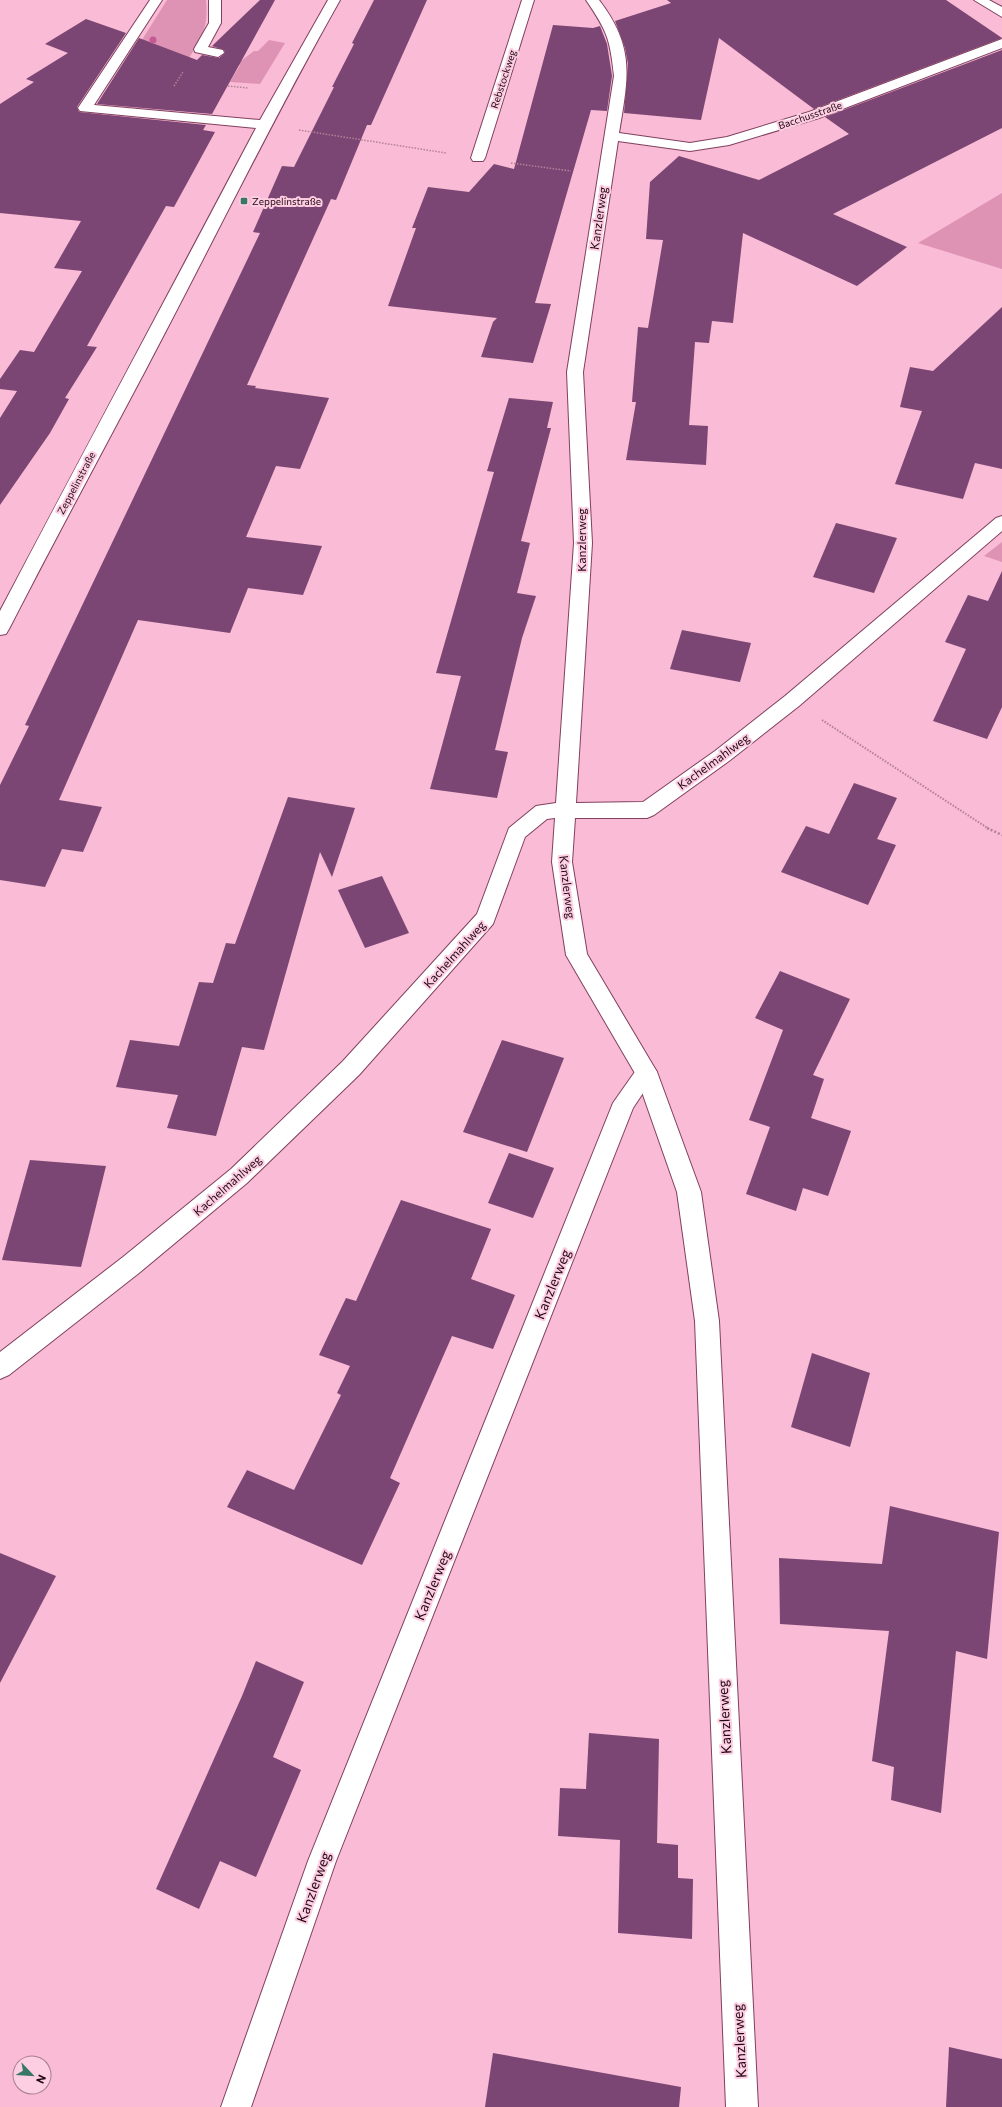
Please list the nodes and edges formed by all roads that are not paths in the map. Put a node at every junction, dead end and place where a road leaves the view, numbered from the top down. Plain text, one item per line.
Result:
1 (156, 0) edge
2 (216, 0) edge
3 (334, 0) edge
4 (528, 0) edge
5 (592, 0) edge
6 (980, 0) edge
7 (1002, 13) edge
8 (1002, 43) edge
9 (218, 53) dead end
10 (265, 125) junction
11 (611, 136) junction
12 (478, 158) road end
13 (1002, 522) edge
14 (0, 629) edge
15 (565, 810) junction
16 (646, 1072) junction
17 (0, 1367) edge
18 (236, 2107) edge
19 (742, 2107) edge

1 - 10 street
2 - 9 lane
3 - 10 street, Zeppelinstraße
4 - 12 street, Rebstockweg
5 - 11 street, Kanzlerweg
6 - 7 street
8 - 11 street, Bacchusstraße
10 - 14 street, Zeppelinstraße
11 - 15 street, Kanzlerweg
13 - 15 street, Kachelmahlweg
15 - 16 street, Kanzlerweg
15 - 17 street, Kachelmahlweg
16 - 18 lane, Kanzlerweg
16 - 19 street, Kanzlerweg

